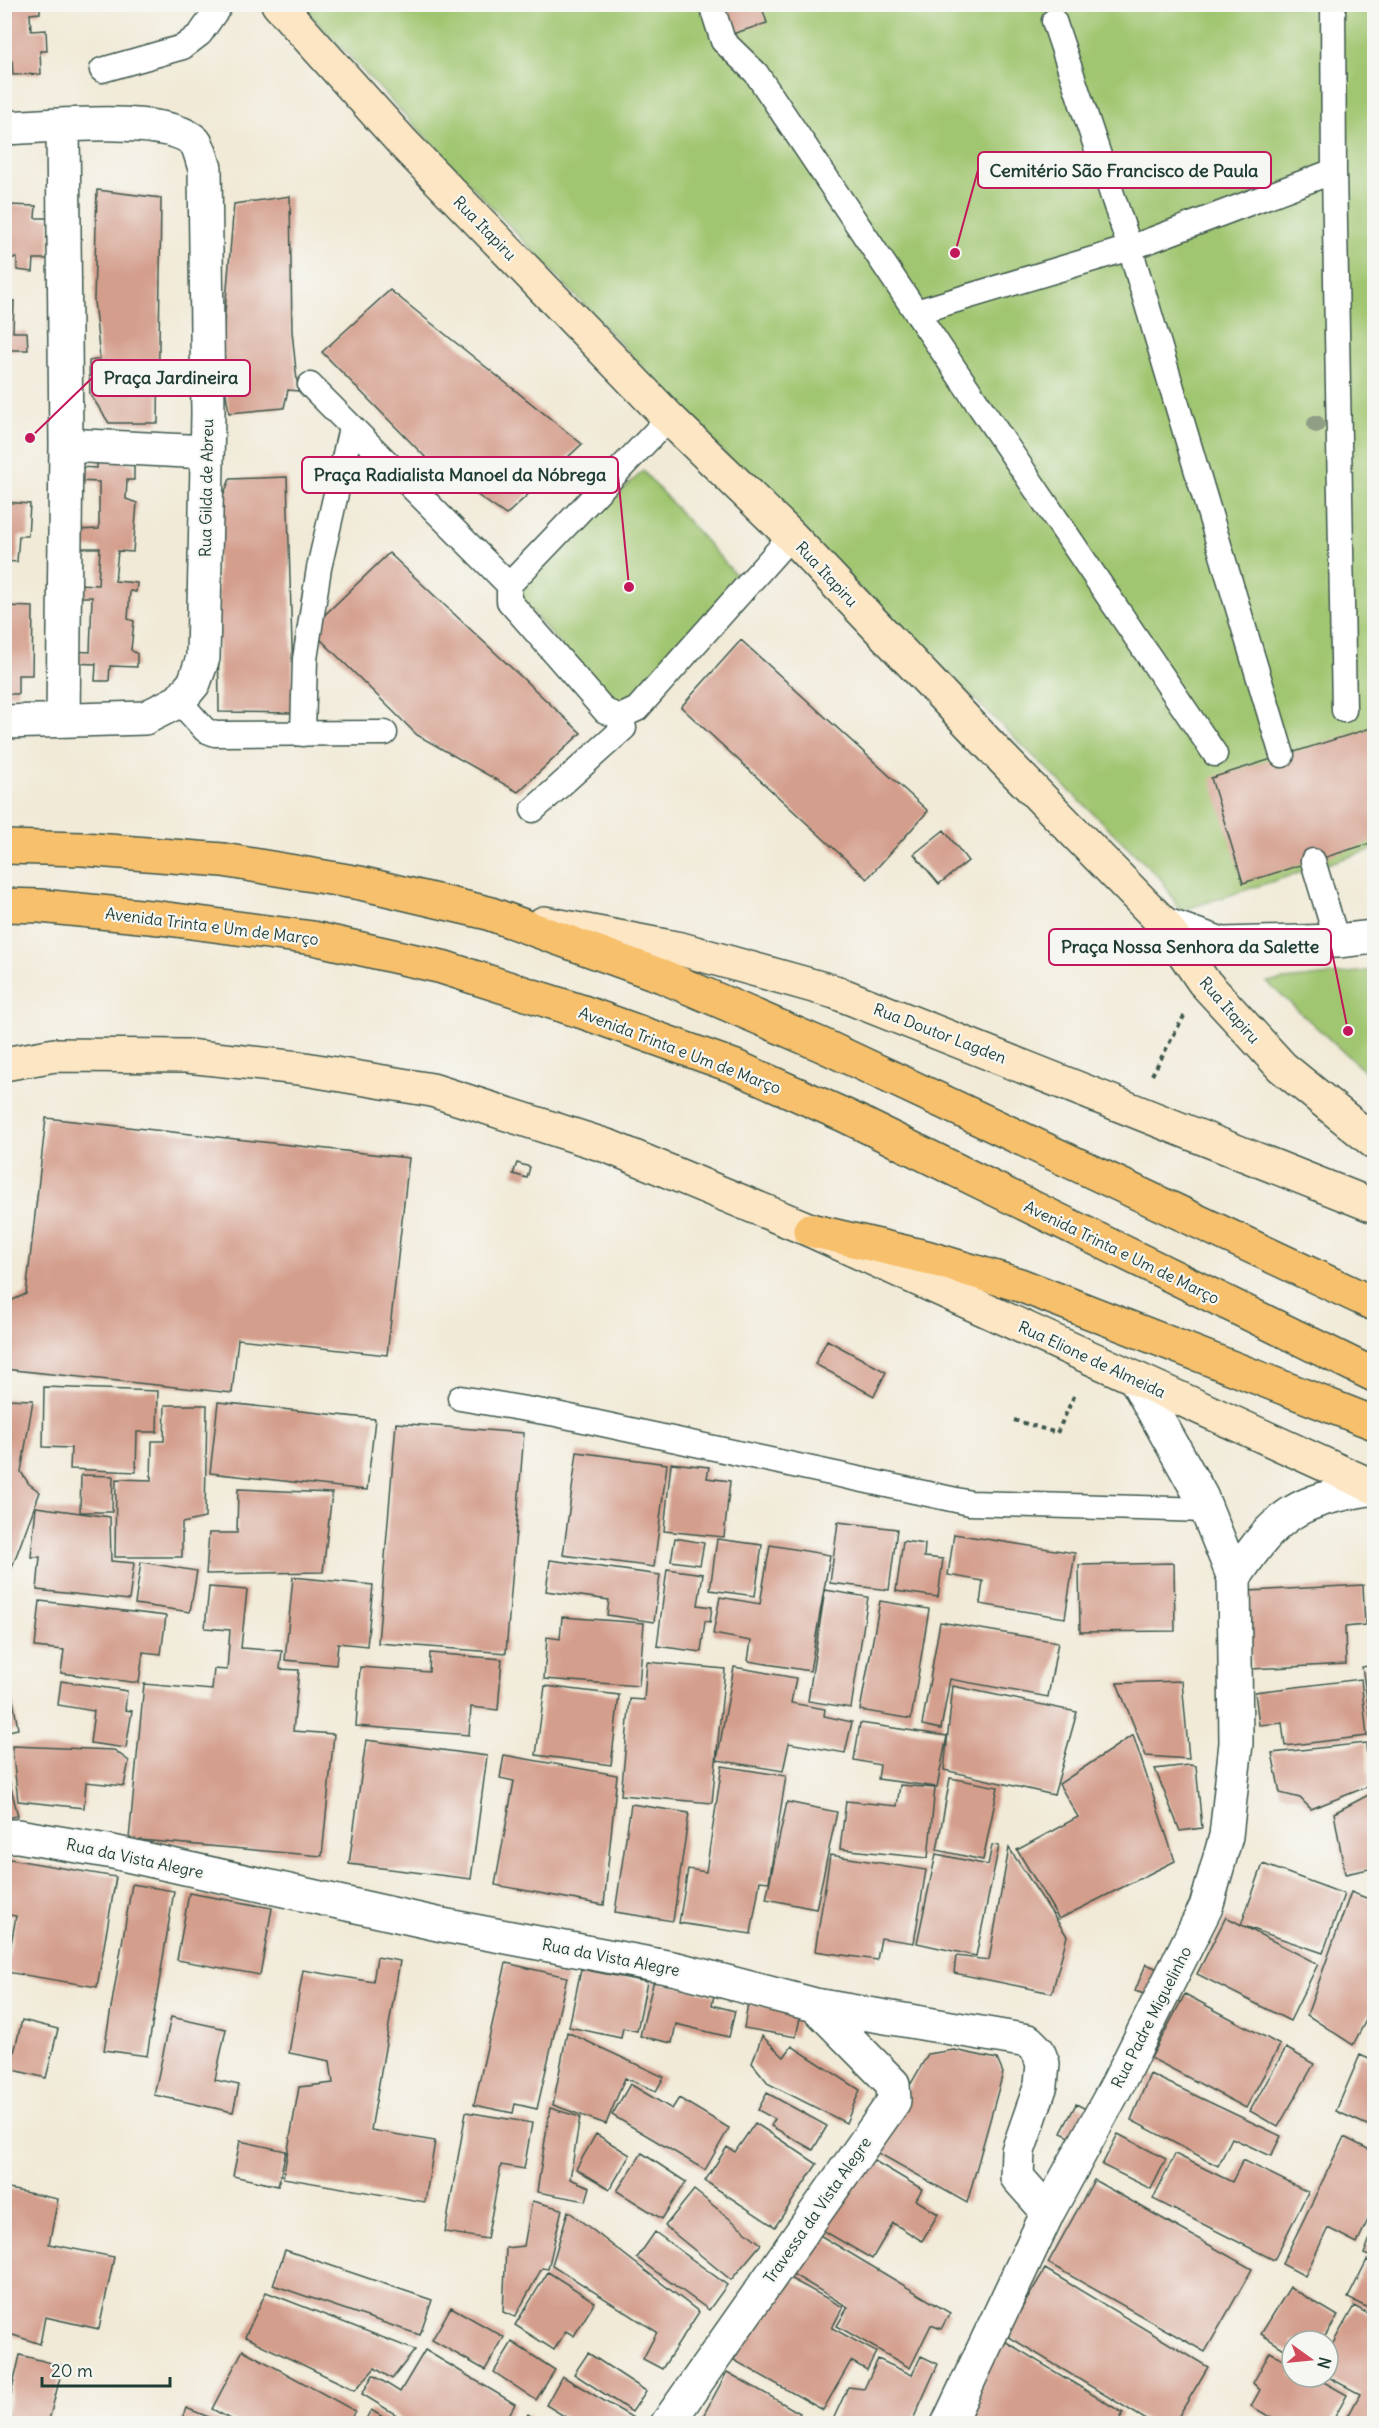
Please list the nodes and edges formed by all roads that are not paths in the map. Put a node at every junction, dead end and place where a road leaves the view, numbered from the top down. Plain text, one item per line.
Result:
1 (221, 4) edge
2 (278, 4) edge
3 (711, 4) edge
4 (1333, 4) edge
5 (1054, 21) dead end
6 (102, 70) dead end
7 (63, 126) junction
8 (4, 128) edge
9 (1334, 171) junction
10 (1130, 248) junction
11 (916, 312) junction
12 (310, 385) dead end
13 (669, 418) junction
14 (351, 428) junction
15 (66, 445) junction
16 (207, 452) junction
17 (791, 536) junction
18 (509, 585) junction
19 (179, 702) junction
20 (1344, 710) dead end
21 (63, 720) junction
22 (4, 722) edge
23 (624, 728) dead end
24 (385, 733) dead end
25 (303, 734) junction
26 (1215, 754) dead end
27 (1282, 755) dead end
28 (533, 810) dead end
29 (4, 847) edge
30 (1313, 861) dead end
31 (4, 905) edge
32 (488, 913) junction
33 (1164, 924) junction
34 (1374, 937) edge
35 (1337, 941) junction
36 (4, 1052) edge
37 (55, 1055) junction
38 (4, 1064) edge
39 (1374, 1142) edge
40 (1374, 1206) edge
41 (810, 1230) junction
42 (1374, 1304) edge
43 (1374, 1375) edge
44 (1136, 1380) junction
45 (460, 1398) dead end
46 (1374, 1424) edge
47 (1374, 1487) edge
48 (1207, 1510) junction
49 (1234, 1578) junction
50 (4, 1836) edge
51 (815, 2005) junction
52 (1048, 2212) junction
53 (667, 2424) edge
54 (948, 2424) edge

1 - 6 lane
2 - 13 main road, Rua Itapiru
3 - 11 lane
4 - 9 lane
5 - 10 lane
7 - 8 street, Rua Gilda de Abreu
7 - 15 street
7 - 16 street, Rua Gilda de Abreu
9 - 10 lane
9 - 20 lane
10 - 11 lane
10 - 27 lane
11 - 26 lane
12 - 14 lane
13 - 17 main road, Rua Itapiru
13 - 18 lane
14 - 18 lane
14 - 25 lane
15 - 16 street
15 - 21 street
16 - 19 street, Rua Gilda de Abreu
17 - 18 lane
17 - 33 main road, Rua Itapiru
19 - 21 street, Rua Gilda de Abreu
19 - 25 lane
21 - 22 street, Rua Gilda de Abreu
23 - 28 lane
24 - 25 lane
29 - 32 main road
30 - 35 lane
31 - 43 main road, Avenida Trinta e Um de Março
32 - 40 main road, Rua Doutor Lagden
32 - 42 main road
33 - 35 street
33 - 39 main road, Rua Itapiru
34 - 35 street
36 - 37 main road
37 - 38 main road
37 - 41 main road
41 - 44 main road, Rua Elione de Almeida
41 - 46 main road
44 - 47 main road, Rua Elione de Almeida
44 - 48 street, Rua Padre Miguelinho
45 - 48 lane
47 - 49 street
48 - 49 street, Rua Padre Miguelinho
49 - 52 street, Rua Padre Miguelinho
50 - 51 street, Rua da Vista Alegre
51 - 52 street, Rua da Vista Alegre
51 - 53 street, Travessa da Vista Alegre
52 - 54 street, Rua Padre Miguelinho

